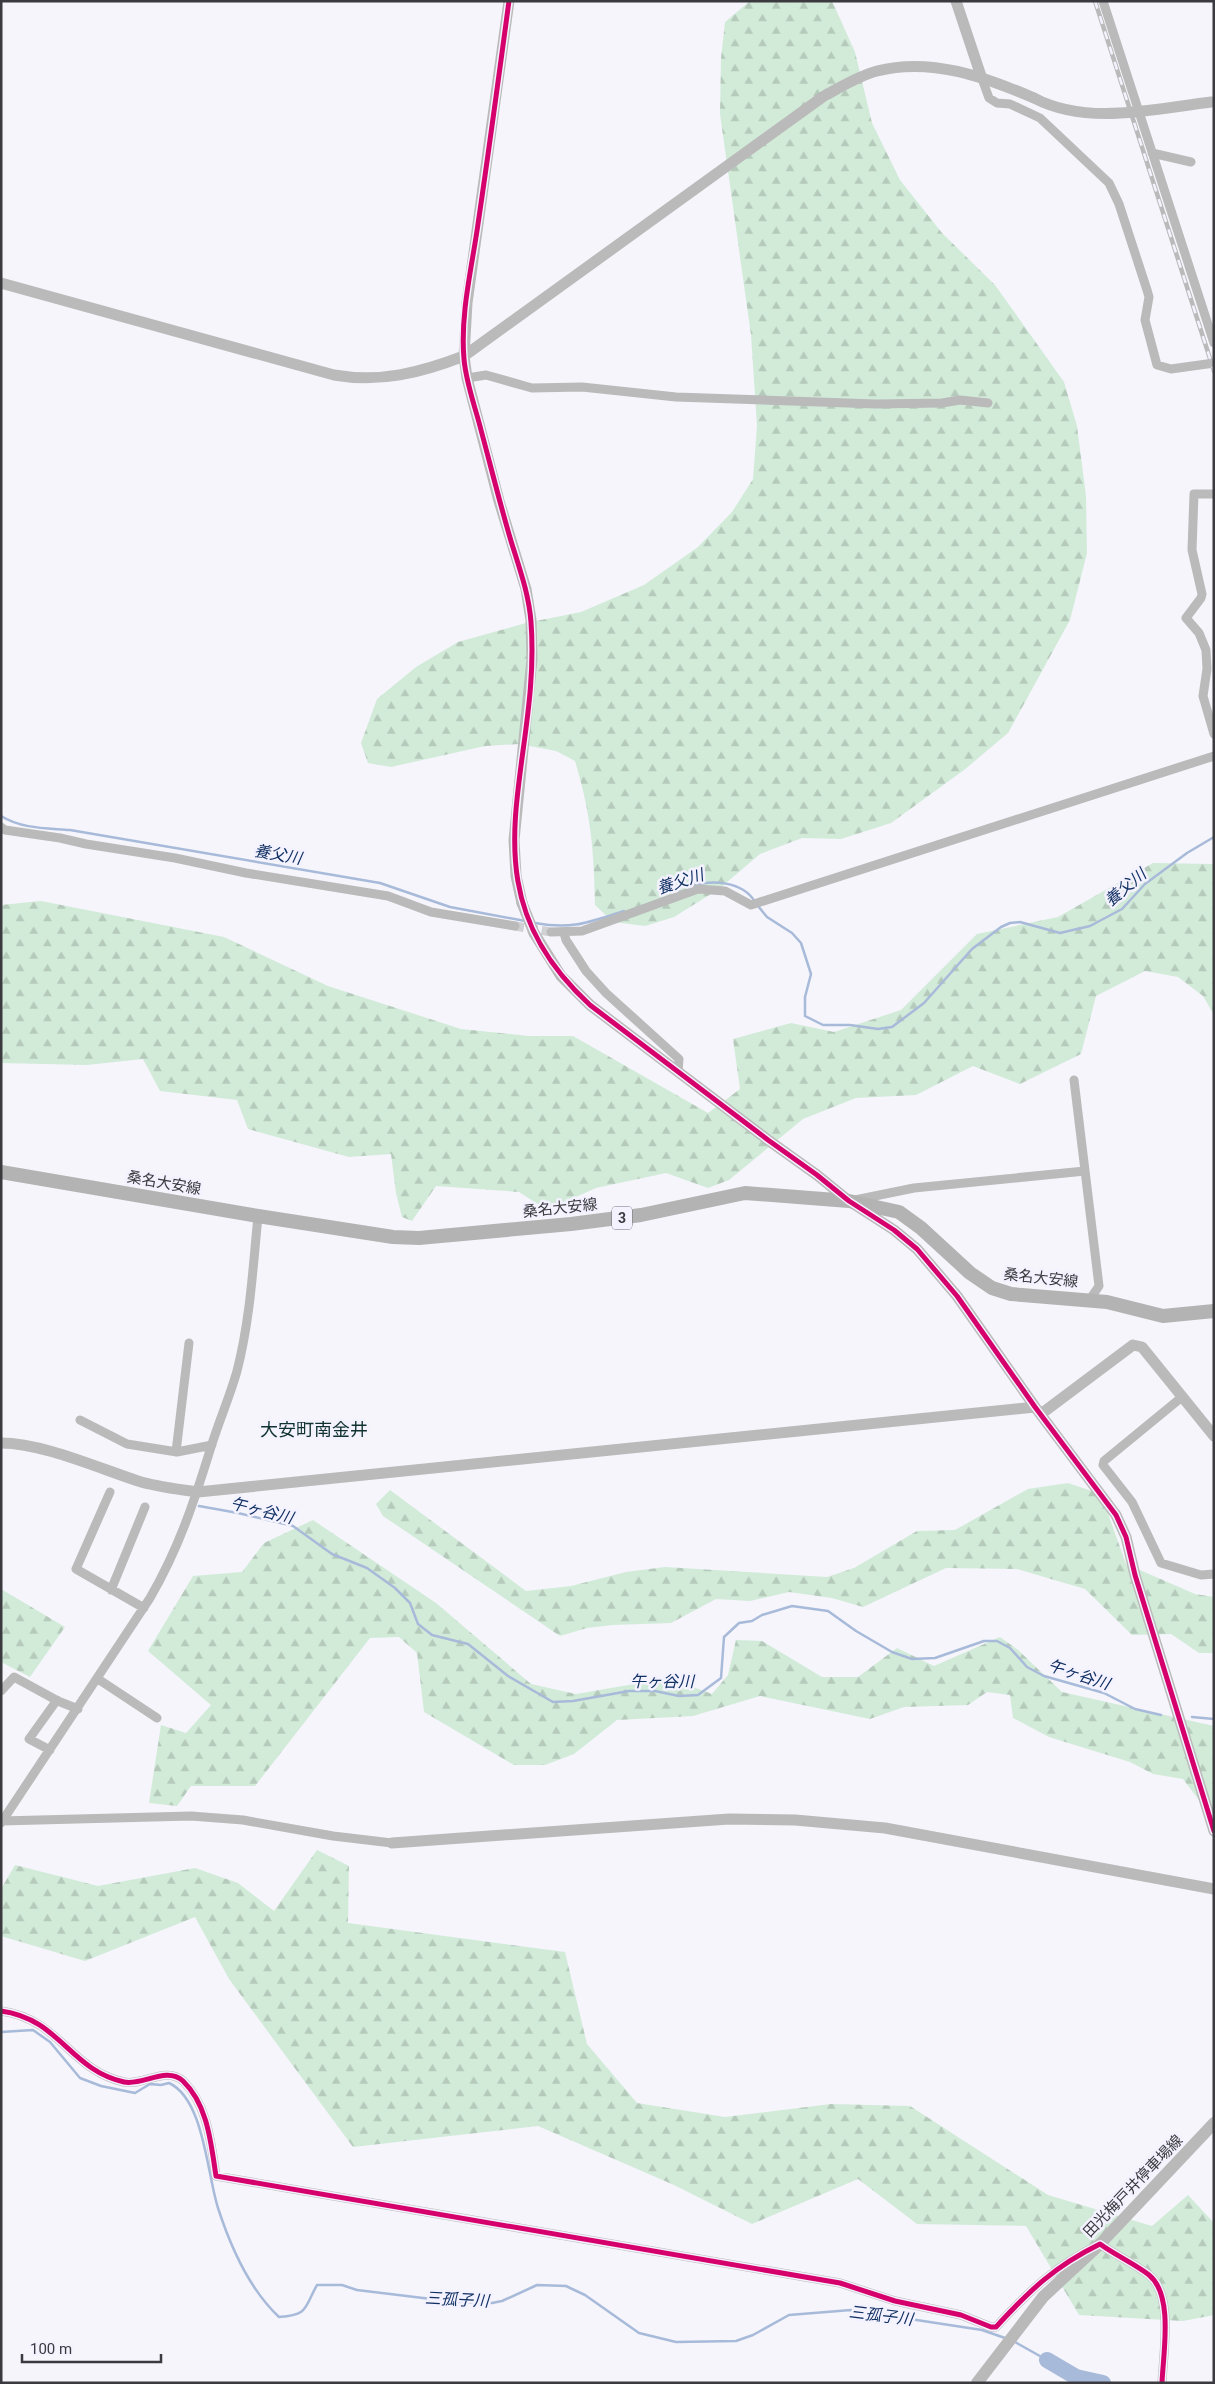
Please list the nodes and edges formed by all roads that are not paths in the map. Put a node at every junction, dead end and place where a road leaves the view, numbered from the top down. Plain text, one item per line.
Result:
1 (509, 1) edge
2 (956, 1) edge
3 (1103, 1) edge
4 (981, 76) junction
5 (1212, 102) edge
6 (1152, 153) junction
7 (1191, 162) dead end
8 (1, 283) edge
9 (1214, 344) edge
10 (464, 356) junction
11 (1214, 363) edge
12 (466, 378) junction
13 (988, 403) dead end
14 (1214, 494) edge
15 (1214, 734) edge
16 (1214, 756) edge
17 (1, 827) edge
18 (515, 926) tunnel mouth
19 (551, 932) tunnel mouth
20 (564, 933) junction
21 (674, 1069) junction
22 (1074, 1080) dead end
23 (1085, 1171) junction
24 (1, 1172) edge
25 (849, 1201) junction
26 (258, 1216) junction
27 (1090, 1299) junction
28 (1214, 1311) edge
29 (189, 1343) dead end
30 (1182, 1397) junction
31 (1038, 1410) junction
32 (80, 1420) dead end
33 (1214, 1436) edge
34 (1, 1443) edge
35 (212, 1445) junction
36 (176, 1452) junction
37 (110, 1492) dead end
38 (198, 1492) junction
39 (145, 1507) dead end
40 (1214, 1574) edge
41 (111, 1590) junction
42 (144, 1608) junction
43 (98, 1679) junction
44 (1, 1691) edge
45 (57, 1700) junction
46 (78, 1708) junction
47 (157, 1718) dead end
48 (50, 1750) junction
49 (1, 1822) edge
50 (1214, 1831) edge
51 (392, 1843) joint
52 (1214, 1889) edge
53 (1, 2011) edge
54 (1212, 2129) edge
55 (1100, 2244) junction
56 (977, 2383) edge
57 (1162, 2383) edge

1 - 10 street
2 - 4 street
3 - 6 street
4 - 5 street, bridge
4 - 10 street
4 - 11 street
6 - 7 street
6 - 9 street
8 - 10 street
10 - 12 street
12 - 13 street
12 - 21 street, bridge
14 - 15 street
16 - 20 street
17 - 18 street
19 - 20 street
20 - 21 street
21 - 25 street
22 - 23 street
23 - 25 street
23 - 27 street
24 - 26 main road, 桑名大安線 / 3
25 - 26 main road, 桑名大安線 / 3
25 - 27 main road, 桑名大安線 / 3
25 - 31 street
26 - 35 street
27 - 28 main road, 桑名大安線 / 3
29 - 36 street
30 - 31 street
30 - 33 street
30 - 40 street
31 - 38 street
31 - 50 street
32 - 36 street
34 - 38 street
35 - 36 street
35 - 38 street
37 - 41 street
38 - 42 street
39 - 41 street
41 - 42 street
42 - 43 street
43 - 46 street
43 - 47 street
44 - 45 street
45 - 46 street
45 - 48 street
46 - 48 street
48 - 49 street
49 - 51 street
51 - 52 street
53 - 55 street
54 - 55 main road, 田光梅戸井停車場線
55 - 56 main road, 田光梅戸井停車場線
55 - 57 street

